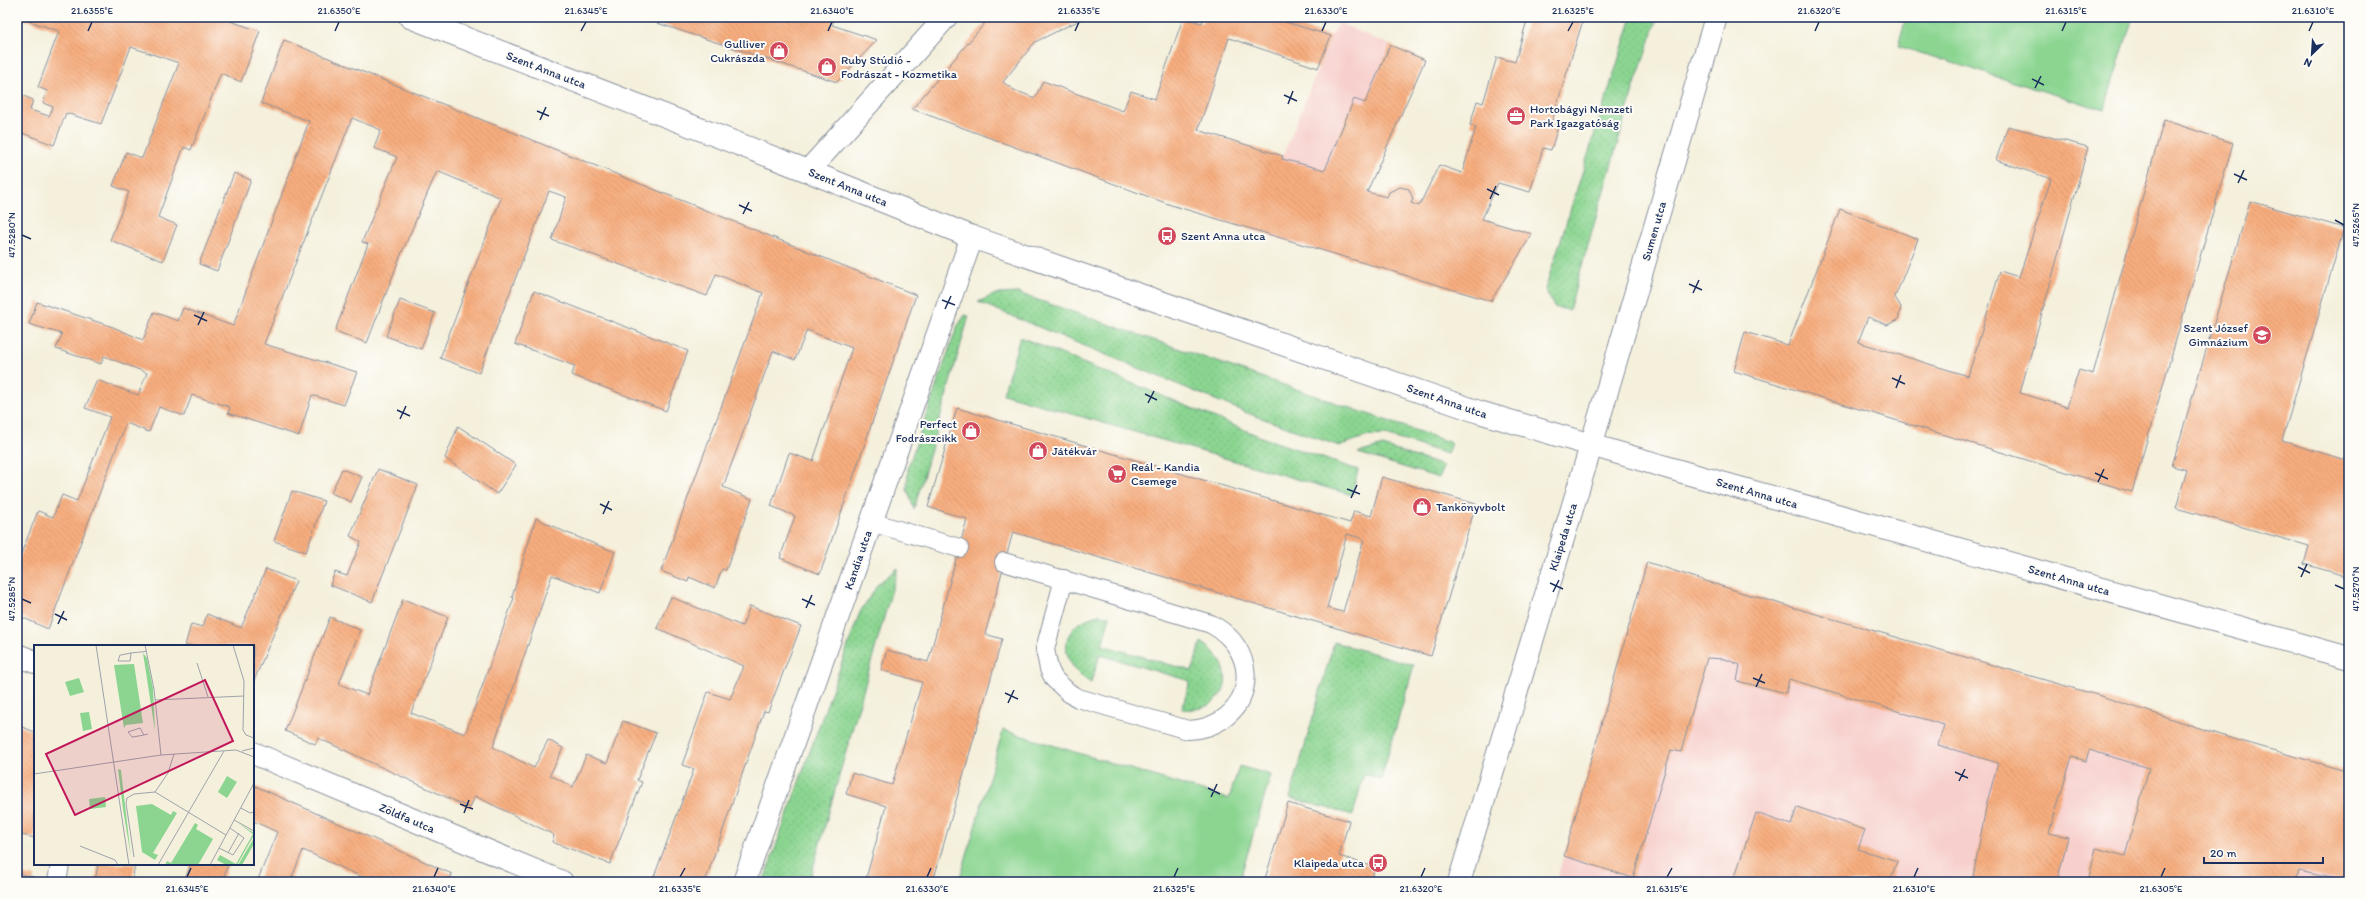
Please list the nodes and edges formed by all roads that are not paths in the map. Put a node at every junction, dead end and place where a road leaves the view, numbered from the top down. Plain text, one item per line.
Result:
1 (410, 17) edge
2 (946, 17) edge
3 (1716, 17) edge
4 (808, 171) junction
5 (972, 237) junction
6 (1591, 446) junction
7 (871, 522) junction
8 (959, 548) dead end
9 (1004, 562) dead end
10 (1064, 579) junction
11 (17, 655) edge
12 (2349, 658) edge
13 (34, 662) edge
14 (254, 753) edge
15 (60, 865) edge
16 (57, 882) edge
17 (562, 882) edge
18 (744, 882) edge
19 (1459, 882) edge

1 - 4 street, Szent Anna utca
2 - 4 street
3 - 6 street, Sumen utca
4 - 5 street, Szent Anna utca
5 - 6 street, Szent Anna utca
5 - 7 street, Kandia utca
6 - 12 street, Szent Anna utca
6 - 19 street, Klaipeda utca
7 - 8 lane
7 - 18 street, Kandia utca
9 - 10 lane
10 - 10 lane
11 - 13 street
14 - 17 street, Zöldfa utca
15 - 16 lane

